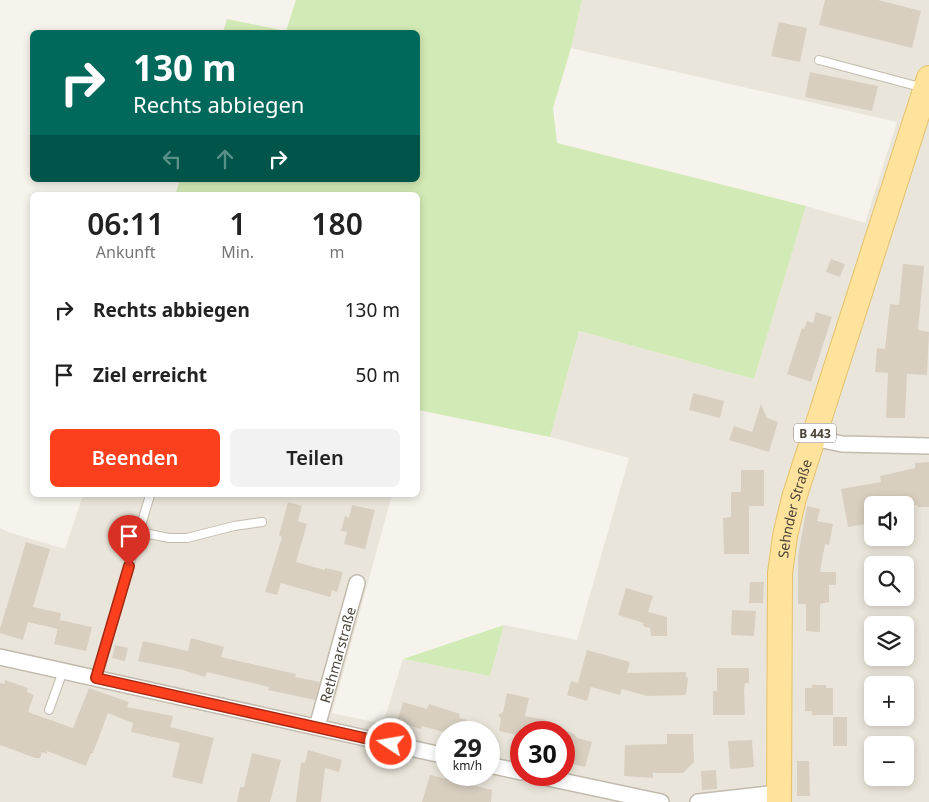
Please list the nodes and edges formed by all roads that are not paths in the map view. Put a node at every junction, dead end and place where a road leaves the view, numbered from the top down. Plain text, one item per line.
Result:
1 (819, 60) dead end
2 (927, 83) edge
3 (923, 113) edge
4 (813, 438) junction
5 (929, 446) edge
6 (149, 497) edge
7 (262, 522) dead end
8 (139, 532) junction
9 (357, 583) dead end
10 (0, 657) edge
11 (63, 671) junction
12 (96, 678) junction
13 (50, 710) dead end
14 (317, 727) junction
15 (435, 754) edge
16 (575, 784) edge
17 (779, 798) edge
18 (661, 802) edge
19 (698, 802) edge

1 - 2 lane
2 - 3 main road, Sehnder Straße / B 443
3 - 4 main road, Sehnder Straße / B 443
4 - 5 street
4 - 17 main road, Sehnder Straße / B 443
6 - 8 lane
7 - 8 lane
8 - 12 lane
9 - 14 street, Rethmarstraße
10 - 11 street
11 - 12 street
11 - 13 lane
12 - 14 street
14 - 15 street
16 - 18 street
17 - 19 street

